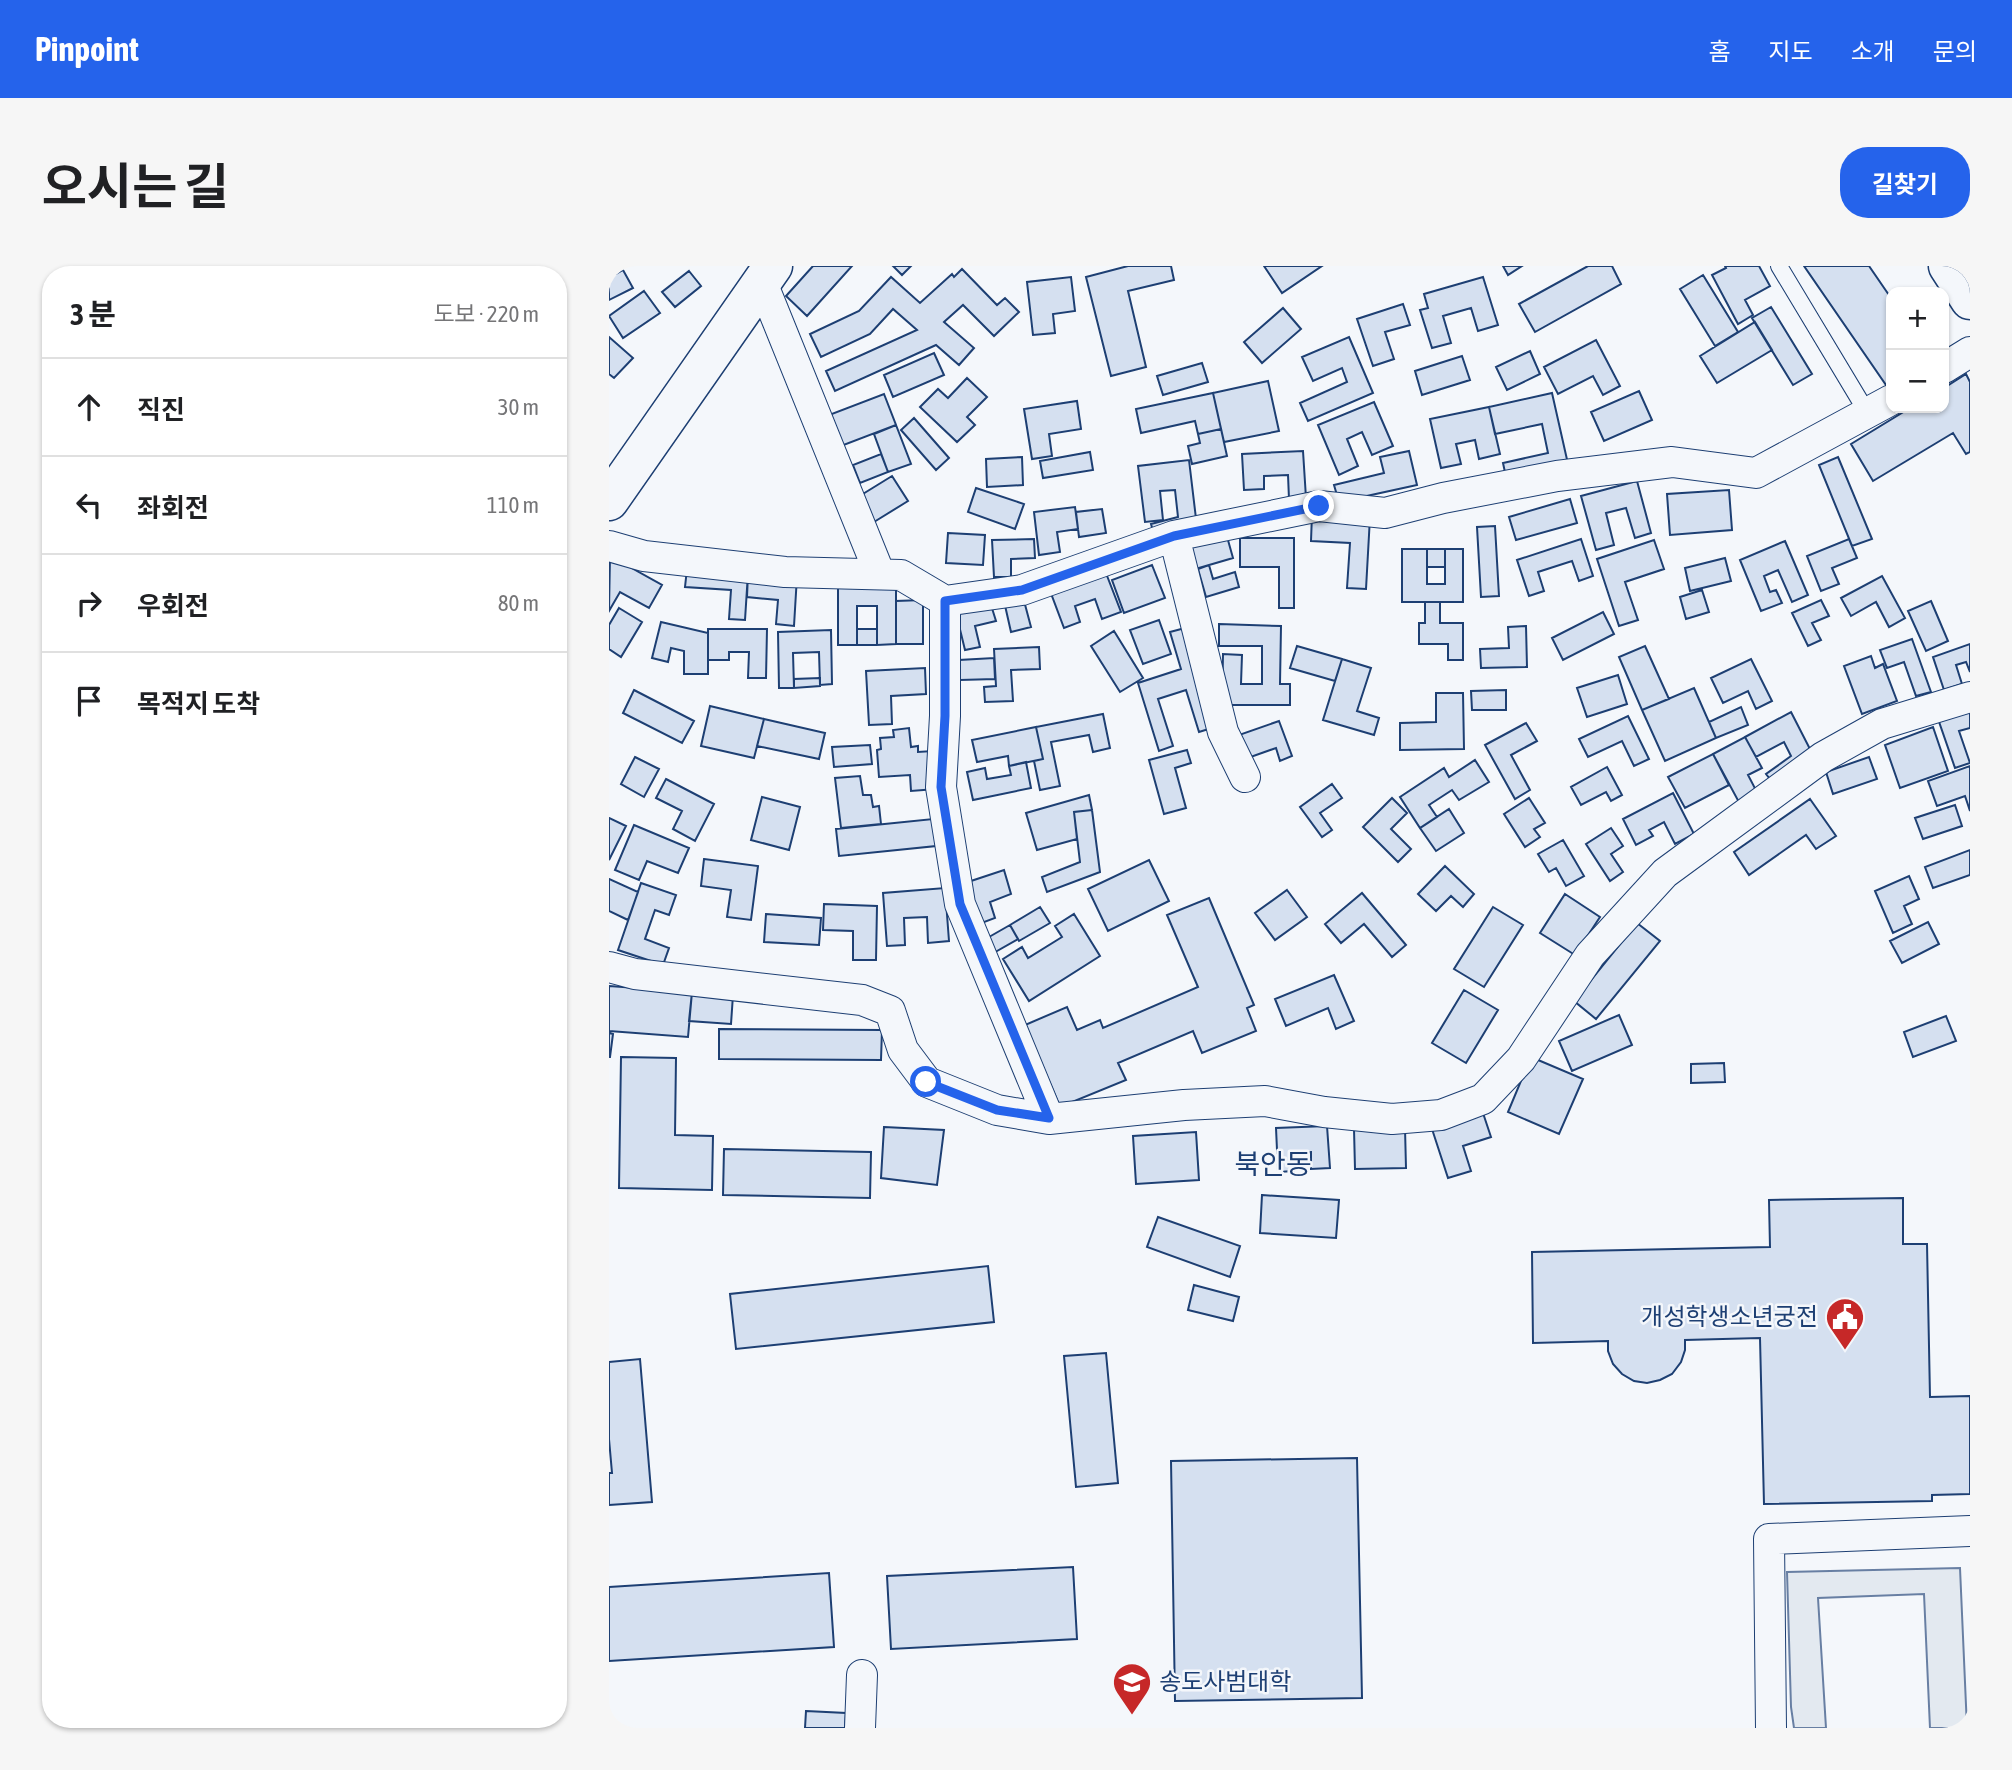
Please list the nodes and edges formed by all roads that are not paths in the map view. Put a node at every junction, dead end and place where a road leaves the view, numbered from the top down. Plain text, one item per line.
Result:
1 (1779, 266) edge
2 (1948, 266) edge
3 (767, 273) edge
4 (1970, 300) edge
5 (1970, 352) edge
6 (1949, 365) edge
7 (1880, 407) edge
8 (609, 501) edge
9 (1174, 536) junction
10 (609, 545) edge
11 (879, 572) junction
12 (945, 601) junction
13 (1970, 697) edge
14 (1245, 777) dead end
15 (609, 967) edge
16 (1049, 1118) junction
17 (1970, 1531) edge
18 (862, 1675) dead end
19 (860, 1728) edge
20 (1771, 1728) edge

1 - 7 lane
2 - 4 main road
3 - 8 main road
3 - 11 street
5 - 6 street
7 - 9 street
9 - 12 street
9 - 14 street
10 - 11 street
11 - 12 street
12 - 16 street
13 - 16 street
15 - 16 street
17 - 20 street
18 - 19 street

